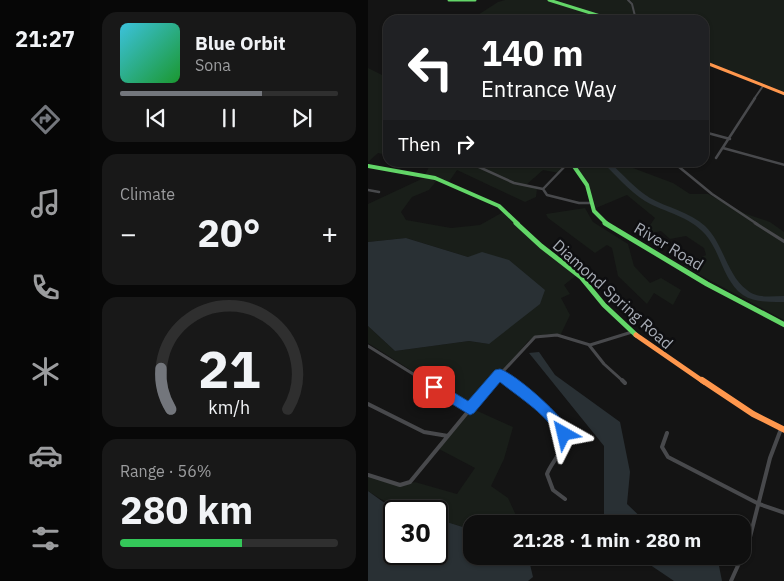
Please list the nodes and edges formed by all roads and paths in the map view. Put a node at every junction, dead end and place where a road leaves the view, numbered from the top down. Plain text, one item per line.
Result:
1 (449, 0) edge
2 (475, 0) edge
3 (549, 0) edge
4 (628, 0) edge
5 (597, 15) edge
6 (635, 15) edge
7 (709, 64) edge
8 (763, 86) junction
9 (784, 94) edge
10 (709, 133) edge
11 (730, 139) junction
12 (724, 148) junction
13 (716, 158) dead end
14 (784, 165) edge
15 (368, 166) edge
16 (478, 167) edge
17 (565, 167) edge
18 (573, 167) edge
19 (679, 167) edge
20 (543, 189) junction
21 (368, 190) edge
22 (379, 192) dead end
23 (592, 203) junction
24 (784, 242) edge
25 (784, 325) edge
26 (632, 332) junction
27 (589, 345) junction
28 (368, 346) edge
29 (500, 374) junction
30 (625, 383) dead end
31 (368, 404) edge
32 (470, 409) junction
33 (783, 430) edge
34 (667, 433) dead end
35 (448, 436) junction
36 (368, 475) edge
37 (565, 499) dead end
38 (759, 504) junction
39 (784, 513) edge
40 (731, 581) edge

1 - 2 street
3 - 5 street
4 - 6 street
7 - 8 street
8 - 9 street
8 - 11 street
10 - 11 street
11 - 12 street
12 - 13 street
12 - 14 street
15 - 26 street, Diamond Spring Road
16 - 20 street
17 - 20 street
18 - 23 street, River Road
19 - 24 street
20 - 23 street
21 - 22 street
23 - 25 street, River Road
26 - 27 street
26 - 33 street, Diamond Spring Road
27 - 29 street
27 - 30 street
28 - 32 street
29 - 32 street
29 - 37 street
31 - 35 street
32 - 35 street
33 - 38 street
34 - 38 street
35 - 36 street
38 - 39 street
38 - 40 street

